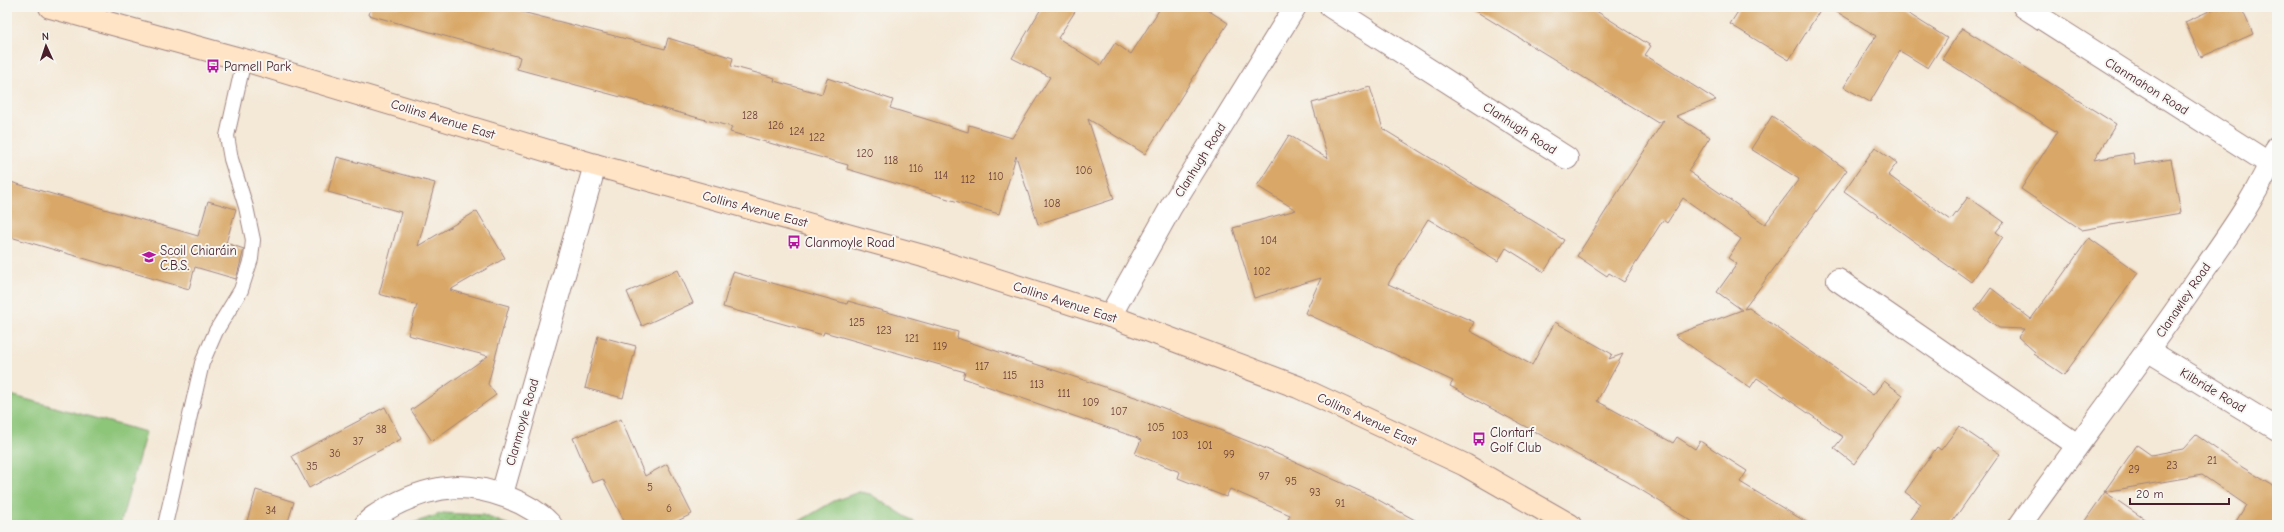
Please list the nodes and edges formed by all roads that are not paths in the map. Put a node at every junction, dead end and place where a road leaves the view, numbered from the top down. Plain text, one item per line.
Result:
1 (50, 7) edge
2 (1295, 7) edge
3 (1331, 7) edge
4 (2024, 7) edge
5 (244, 60) junction
6 (2274, 155) edge
7 (1567, 158) dead end
8 (595, 165) junction
9 (1838, 280) dead end
10 (1110, 316) junction
11 (2149, 351) junction
12 (2277, 429) edge
13 (2077, 446) junction
14 (502, 494) junction
15 (165, 525) edge
16 (365, 525) edge
17 (552, 525) edge
18 (1570, 525) edge
19 (2020, 525) edge

1 - 5 main road, Collins Avenue East
2 - 10 street, Clanhugh Road
3 - 7 street, Clanhugh Road
4 - 6 street, Clanmahon Road
5 - 8 main road, Collins Avenue East
5 - 15 lane
6 - 11 street, Clanawley Road
8 - 10 main road, Collins Avenue East
8 - 14 street, Clanmoyle Road
9 - 13 street
10 - 18 main road, Collins Avenue East
11 - 12 street, Kilbride Road
11 - 13 street, Clanawley Road
13 - 19 street, Clanawley Road
14 - 16 street
14 - 17 street

